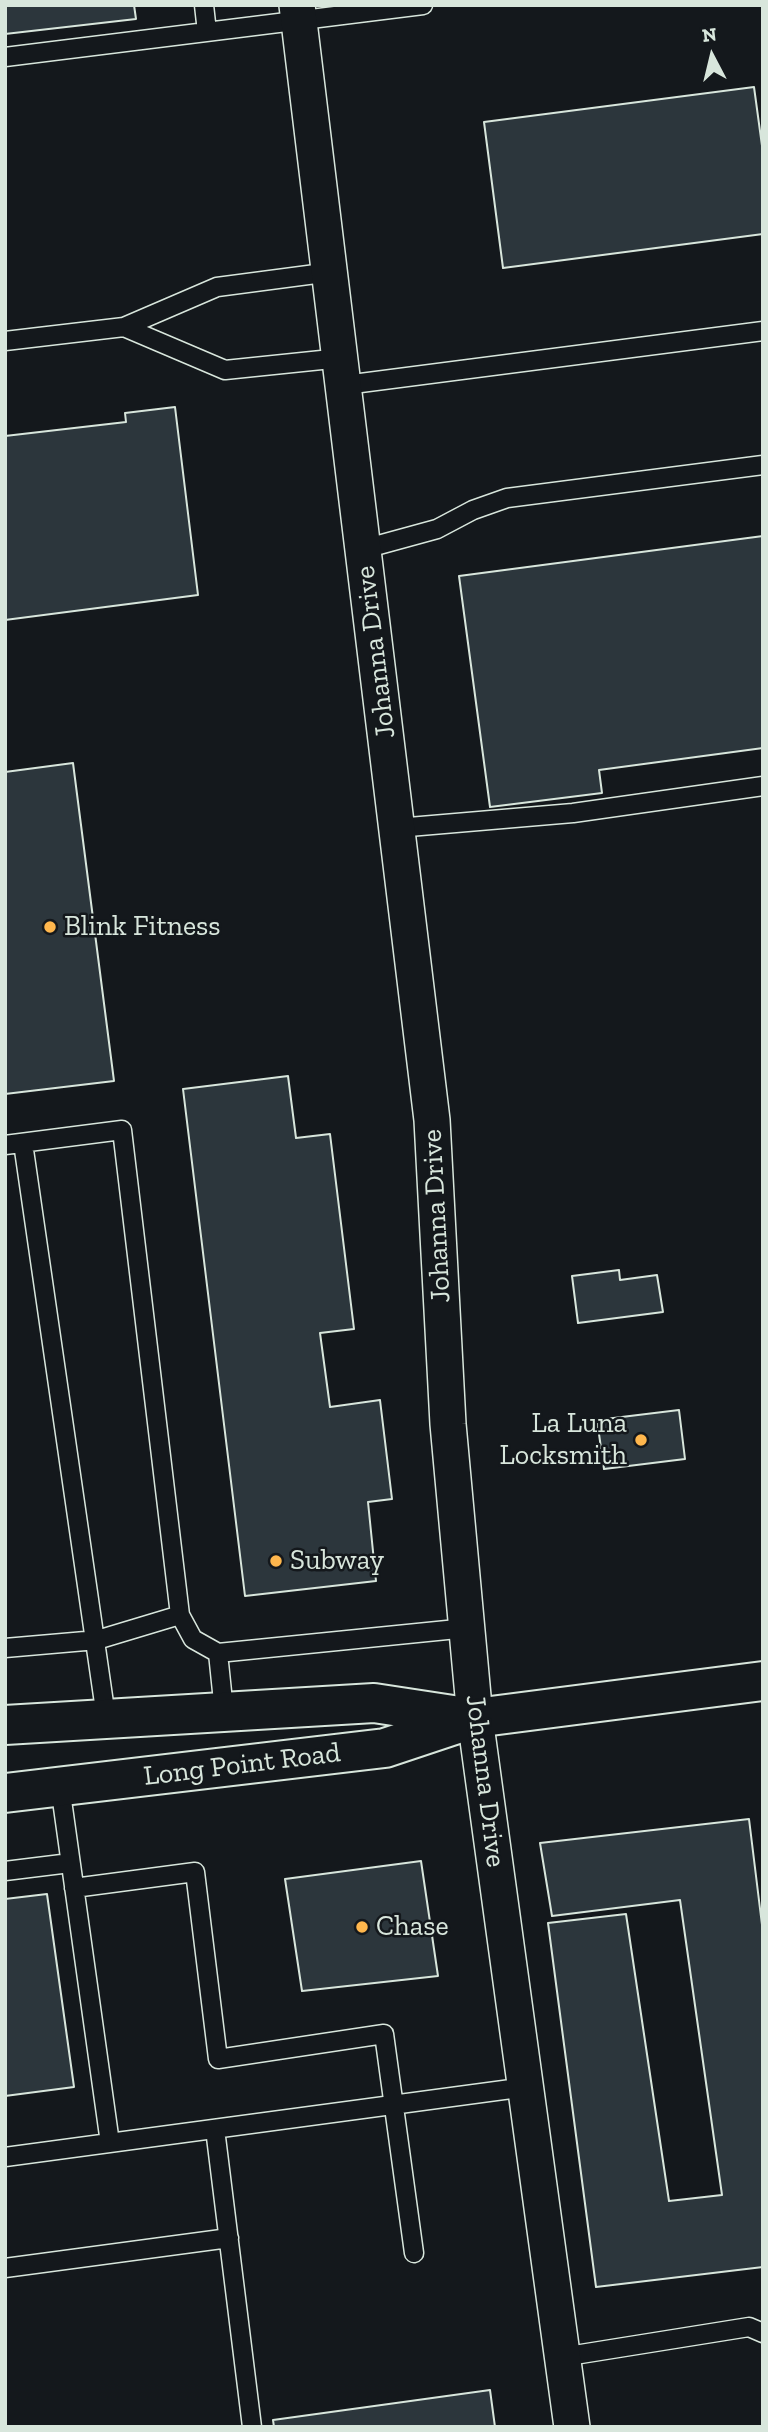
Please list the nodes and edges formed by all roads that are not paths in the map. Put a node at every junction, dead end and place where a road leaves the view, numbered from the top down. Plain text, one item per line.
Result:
1 (204, 5) edge
2 (423, 5) edge
3 (298, 13) edge
4 (207, 32) junction
5 (5, 57) edge
6 (331, 272) junction
7 (124, 327) junction
8 (763, 331) edge
9 (5, 341) edge
10 (343, 372) junction
11 (763, 465) edge
12 (364, 549) junction
13 (763, 786) edge
14 (397, 828) junction
15 (14, 1144) edge
16 (180, 1615) junction
17 (467, 1628) junction
18 (96, 1640) junction
19 (5, 1648) edge
20 (218, 1653) junction
21 (763, 1681) edge
22 (224, 1711) junction
23 (106, 1717) junction
24 (475, 1718) junction
25 (5, 1725) edge
26 (60, 1786) junction
27 (5, 1793) edge
28 (70, 1863) junction
29 (5, 1871) edge
30 (74, 1888) junction
31 (526, 2087) junction
32 (394, 2105) junction
33 (215, 2129) junction
34 (110, 2143) junction
35 (5, 2157) edge
36 (229, 2238) junction
37 (414, 2253) dead end
38 (5, 2268) edge
39 (763, 2333) edge
40 (562, 2357) junction
41 (252, 2427) edge
42 (572, 2427) edge

1 - 4 lane
2 - 3 lane
3 - 4 lane
3 - 6 street, Johanna Drive
4 - 5 lane
6 - 7 lane
6 - 10 street, Johanna Drive
7 - 9 lane
7 - 10 lane
8 - 10 lane
10 - 12 street, Johanna Drive
11 - 12 lane
12 - 14 street, Johanna Drive
13 - 14 lane
14 - 17 street, Johanna Drive
15 - 16 lane
15 - 18 lane
16 - 18 lane
16 - 20 lane
17 - 20 lane
17 - 24 street, Johanna Drive
18 - 19 lane
18 - 23 lane
20 - 22 lane
21 - 24 main road, Long Point Road
22 - 23 main road, Long Point Road
22 - 24 main road, Long Point Road
23 - 25 main road, Long Point Road
24 - 26 main road, Long Point Road
24 - 31 street, Johanna Drive
26 - 27 main road, Long Point Road
26 - 28 lane
28 - 29 lane
28 - 30 lane
30 - 32 lane
30 - 34 lane
31 - 32 lane
31 - 40 street, Johanna Drive
32 - 33 lane
32 - 37 lane
33 - 34 lane
33 - 36 lane
34 - 35 lane
36 - 38 lane
36 - 41 lane
39 - 40 lane
40 - 42 street, Johanna Drive

